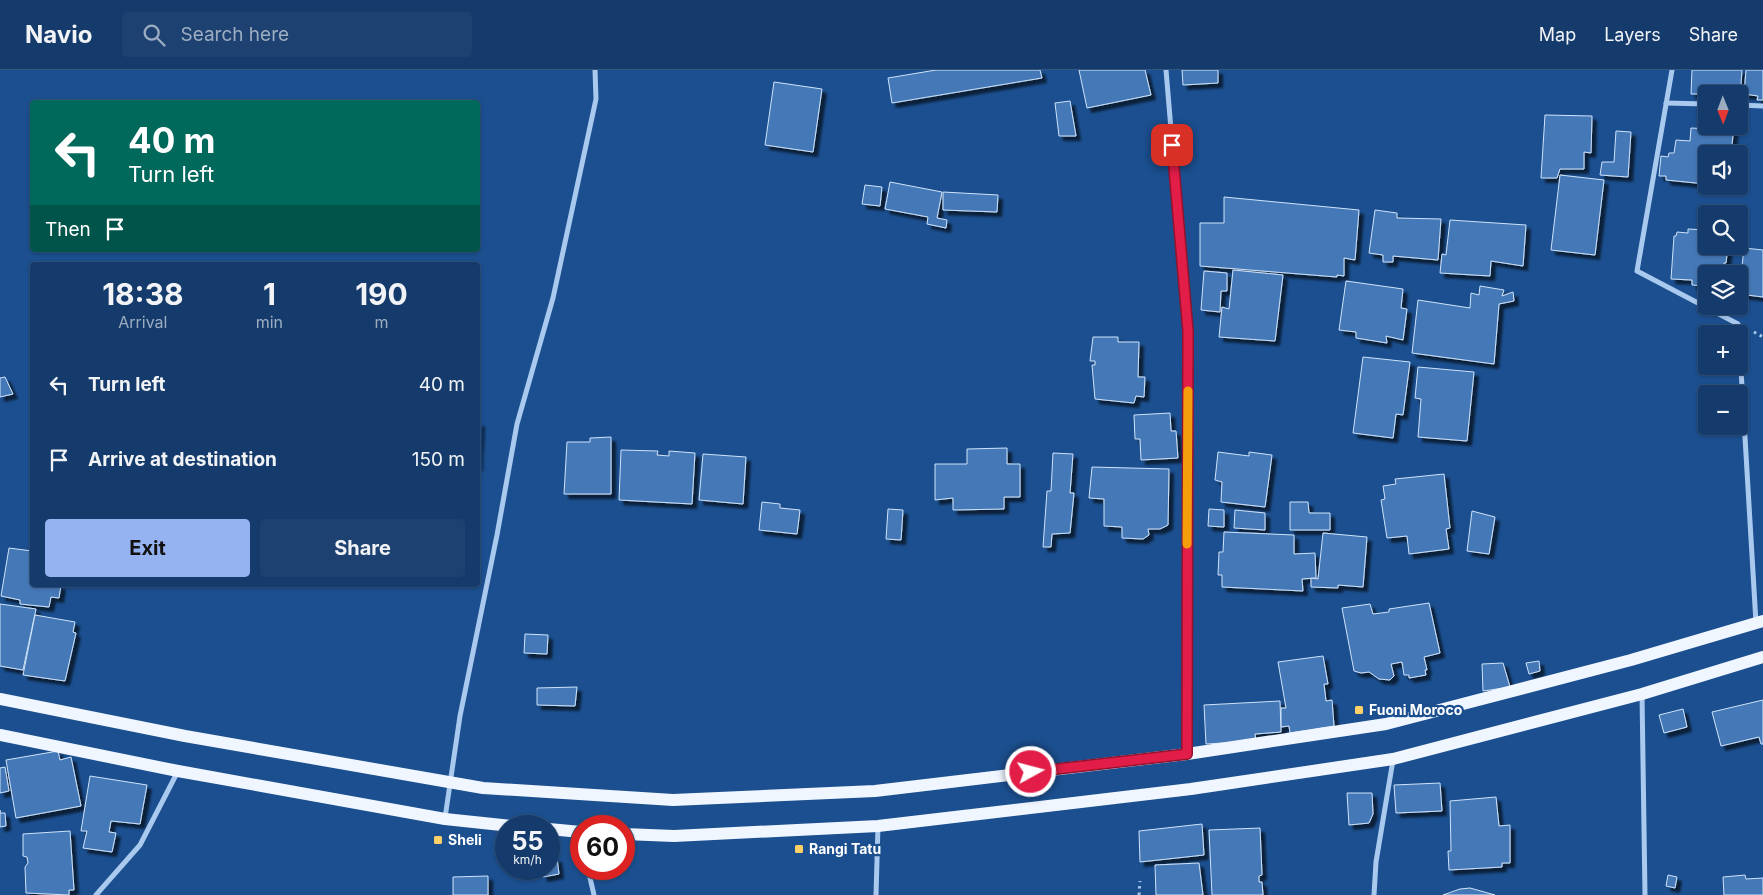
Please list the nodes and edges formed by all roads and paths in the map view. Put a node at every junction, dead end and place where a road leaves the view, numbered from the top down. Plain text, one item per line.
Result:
1 (595, 70) edge
2 (1166, 70) edge
3 (1672, 70) edge
4 (1666, 103) junction
5 (1698, 104) edge
6 (1748, 105) edge
7 (1763, 106) edge
8 (1738, 325) edge
9 (1742, 375) edge
10 (1759, 622) edge
11 (1763, 657) edge
12 (1642, 694) junction
13 (0, 699) edge
14 (0, 735) edge
15 (1187, 754) junction
16 (1393, 759) junction
17 (178, 771) junction
18 (452, 782) junction
19 (445, 819) junction
20 (495, 824) edge
21 (878, 826) junction
22 (635, 834) edge
23 (591, 880) edge
24 (1140, 882) dead end
25 (96, 895) edge
26 (594, 895) edge
27 (876, 895) edge
28 (1139, 895) edge
29 (1374, 895) edge
30 (1645, 895) edge

1 - 18 street
2 - 15 street
3 - 4 street
4 - 5 street
4 - 8 street
6 - 7 street
9 - 10 street
10 - 15 main road
11 - 12 main road
12 - 16 main road
12 - 30 street
13 - 18 main road
14 - 17 main road
15 - 18 main road
16 - 21 main road
16 - 29 street
17 - 19 main road
17 - 25 street
18 - 19 street
19 - 20 main road
21 - 22 main road
21 - 27 street
23 - 26 street
24 - 28 path

